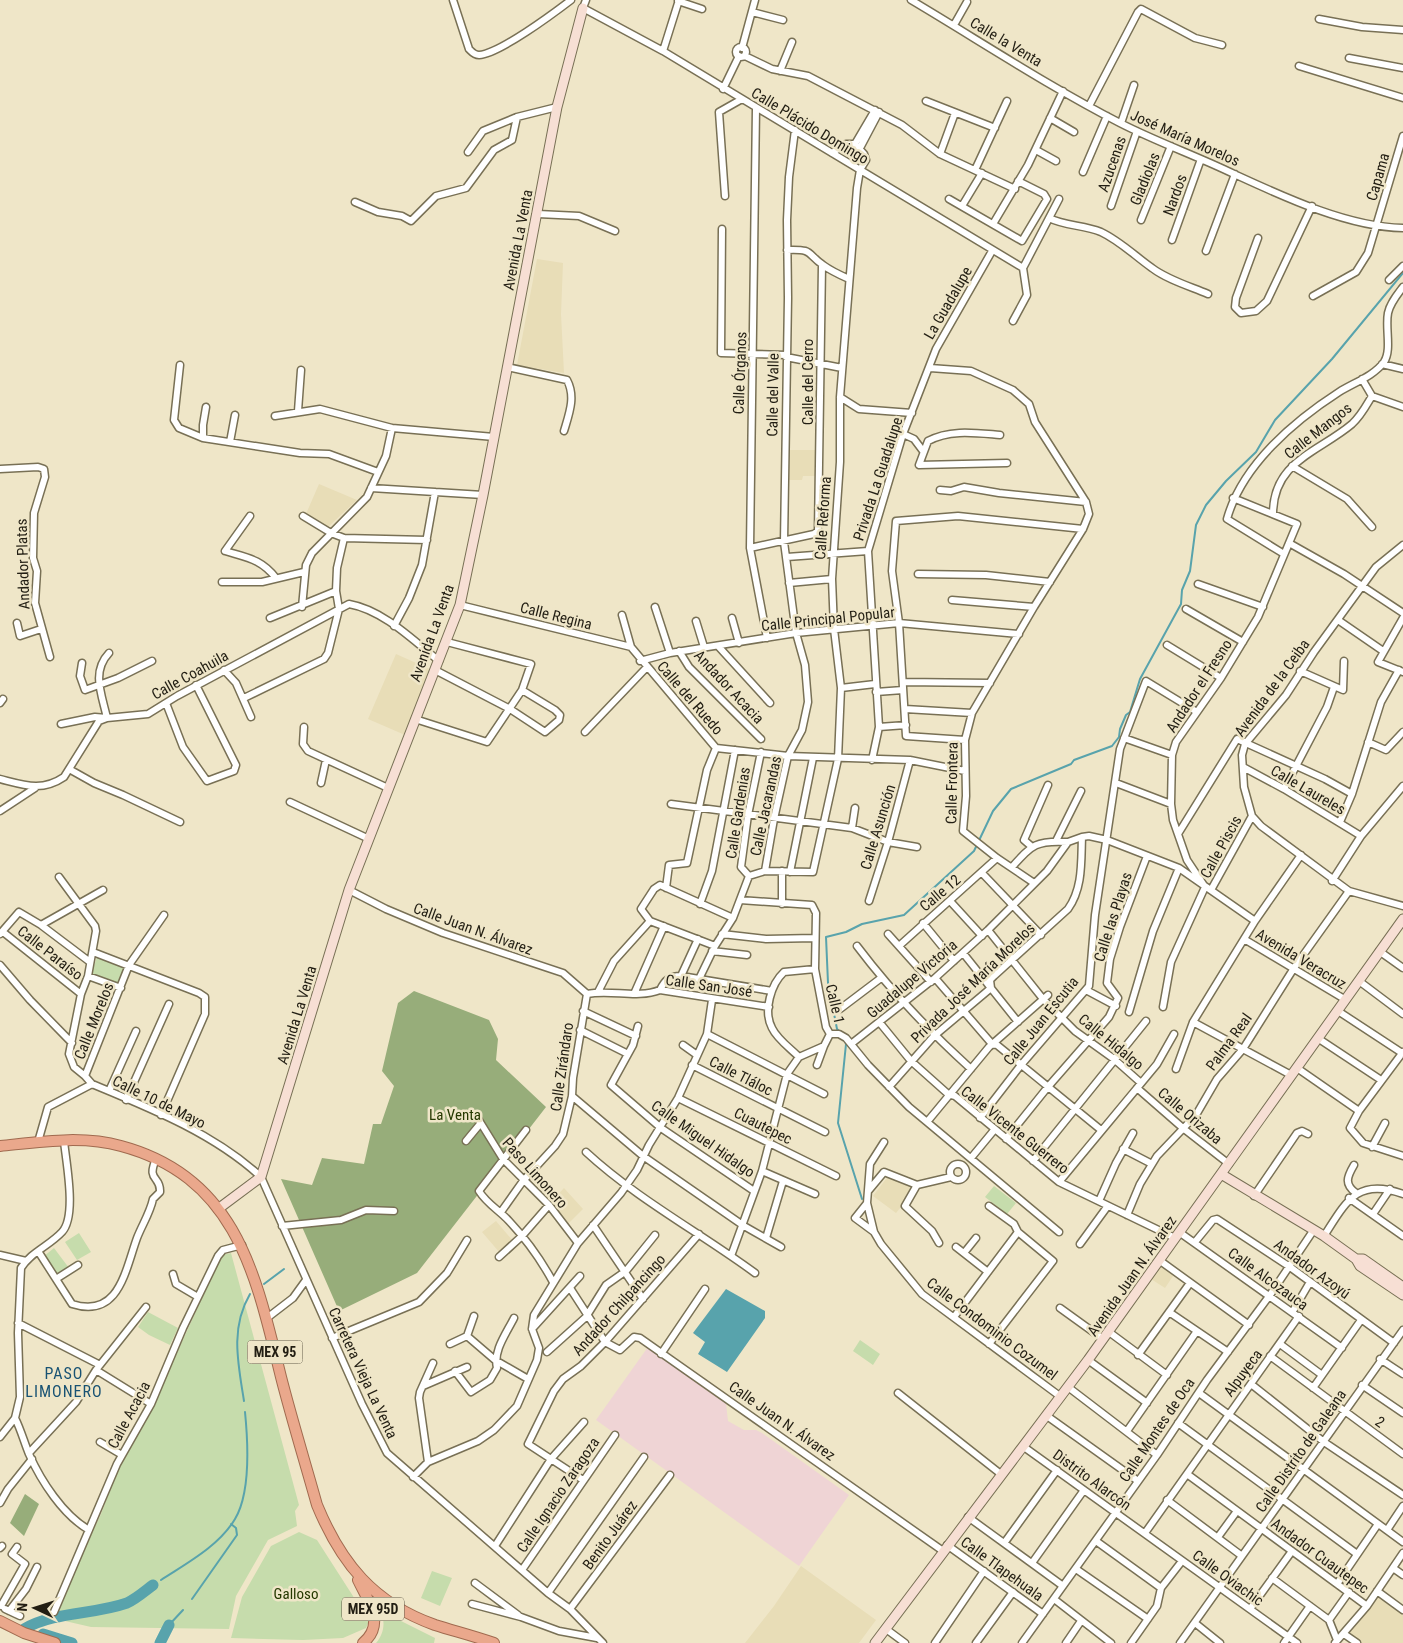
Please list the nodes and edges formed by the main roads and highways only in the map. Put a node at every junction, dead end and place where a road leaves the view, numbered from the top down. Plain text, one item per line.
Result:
1 (584, 4) edge
2 (1403, 919) edge
3 (2, 1145) edge
4 (1221, 1174) junction
5 (218, 1209) junction
6 (1356, 1259) junction
7 (1403, 1287) edge
8 (1403, 1295) edge
9 (356, 1574) junction
10 (0, 1621) edge
11 (55, 1643) edge
12 (363, 1643) edge
13 (494, 1643) edge
14 (876, 1643) edge

1 - 5 main road, Avenida La Venta
2 - 4 main road, Avenida Juan N. Álvarez
3 - 5 highway, MEX 95
4 - 6 main road
4 - 14 main road, Avenida Juan N. Álvarez
5 - 9 highway, MEX 95
6 - 7 main road
6 - 8 main road
9 - 12 highway, MEX 95D
9 - 13 highway, MEX 95
10 - 11 highway

